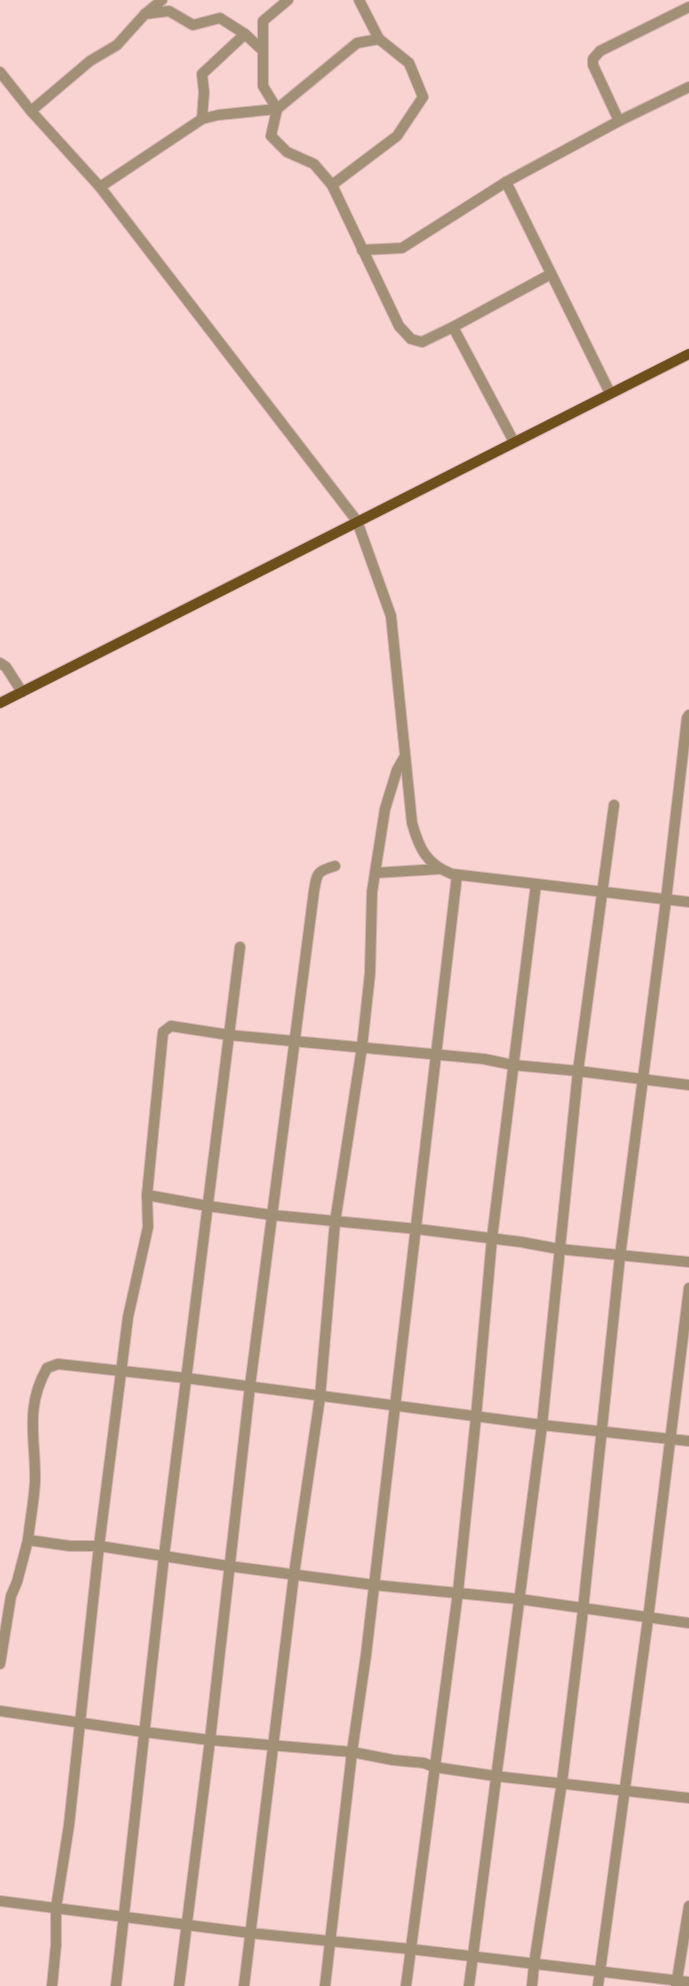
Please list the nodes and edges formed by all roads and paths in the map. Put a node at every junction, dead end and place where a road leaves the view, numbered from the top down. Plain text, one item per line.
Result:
1 (162, 0) edge
2 (288, 0) edge
3 (359, 0) edge
4 (689, 7) edge
5 (146, 14) junction
6 (245, 34) junction
7 (379, 39) junction
8 (262, 50) junction
9 (0, 72) edge
10 (689, 87) edge
11 (277, 109) junction
12 (31, 110) junction
13 (202, 119) junction
14 (619, 121) junction
15 (506, 182) junction
16 (332, 185) junction
17 (100, 187) junction
18 (362, 250) junction
19 (550, 274) junction
20 (454, 328) junction
21 (689, 354) edge
22 (610, 393) junction
23 (514, 442) junction
24 (357, 521) junction
25 (0, 663) edge
26 (22, 692) junction
27 (0, 703) edge
28 (689, 715) edge
29 (405, 756) junction
30 (614, 805) dead end
31 (334, 866) dead end
32 (439, 869) junction
33 (375, 873) junction
34 (457, 875) junction
35 (536, 884) junction
36 (601, 892) junction
37 (666, 900) junction
38 (689, 902) edge
39 (240, 947) dead end
40 (229, 1035) junction
41 (293, 1042) junction
42 (362, 1047) junction
43 (437, 1054) junction
44 (513, 1065) junction
45 (578, 1071) junction
46 (643, 1079) junction
47 (689, 1085) edge
48 (147, 1195) junction
49 (208, 1206) junction
50 (272, 1215) junction
51 (335, 1222) junction
52 (417, 1229) junction
53 (492, 1238) junction
54 (559, 1249) junction
55 (620, 1256) junction
56 (689, 1262) edge
57 (689, 1288) edge
58 (122, 1371) junction
59 (186, 1378) junction
60 (250, 1386) junction
61 (320, 1397) junction
62 (396, 1405) junction
63 (476, 1416) junction
64 (542, 1425) junction
65 (602, 1432) junction
66 (670, 1438) junction
67 (689, 1441) edge
68 (28, 1540) junction
69 (99, 1546) junction
70 (164, 1556) junction
71 (228, 1566) junction
72 (294, 1574) junction
73 (374, 1585) junction
74 (458, 1592) junction
75 (519, 1599) junction
76 (583, 1609) junction
77 (4, 1618) edge
78 (648, 1618) junction
79 (689, 1623) edge
80 (0, 1664) edge
81 (0, 1711) edge
82 (80, 1724) junction
83 (144, 1732) junction
84 (210, 1740) junction
85 (274, 1744) junction
86 (352, 1752) junction
87 (434, 1767) junction
88 (495, 1776) junction
89 (562, 1782) junction
90 (625, 1790) junction
91 (689, 1798) edge
92 (0, 1901) edge
93 (689, 1906) edge
94 (56, 1908) junction
95 (124, 1917) junction
96 (185, 1925) junction
97 (250, 1933) junction
98 (330, 1942) junction
99 (410, 1949) junction
100 (473, 1957) junction
101 (534, 1964) junction
102 (600, 1972) junction
103 (689, 1982) edge
104 (676, 1983) edge
105 (52, 1986) edge
106 (116, 1986) edge
107 (179, 1986) edge
108 (244, 1986) edge
109 (325, 1986) edge
110 (406, 1986) edge
111 (469, 1986) edge
112 (532, 1986) edge
113 (598, 1986) edge

1 - 5 street
2 - 8 street
3 - 7 street
4 - 14 street
5 - 6 street
5 - 12 street
6 - 8 street
6 - 13 street
7 - 11 street
7 - 16 street
8 - 11 street
9 - 12 street
10 - 14 street
11 - 13 street
11 - 16 street
12 - 17 street
13 - 17 street
14 - 15 street
15 - 18 street
15 - 19 street
16 - 18 street
17 - 24 street
18 - 20 street
19 - 20 street
19 - 22 street
20 - 23 street
21 - 22 main road
22 - 23 main road
23 - 24 main road
24 - 26 main road
24 - 29 street
25 - 26 street
26 - 27 main road
28 - 37 street
29 - 32 street
29 - 33 street
30 - 36 street
31 - 41 street
32 - 33 street
32 - 34 street
33 - 42 street
34 - 35 street
34 - 43 street
35 - 36 street
35 - 44 street
36 - 37 street
36 - 45 street
37 - 38 street
37 - 46 street
39 - 40 street
40 - 41 street
40 - 48 street
40 - 49 street
41 - 42 street
41 - 50 street
42 - 43 street
42 - 51 street
43 - 44 street
43 - 52 street
44 - 45 street
44 - 53 street
45 - 46 street
45 - 54 street
46 - 47 street
46 - 55 street
48 - 49 street
48 - 58 street
49 - 50 street
49 - 59 street
50 - 51 street
50 - 60 street
51 - 52 street
51 - 61 street
52 - 53 street
52 - 62 street
53 - 54 street
53 - 63 street
54 - 55 street
54 - 64 street
55 - 56 street
55 - 65 street
57 - 66 street
58 - 59 street
58 - 68 street
58 - 69 street
59 - 60 street
59 - 70 street
60 - 61 street
60 - 71 street
61 - 62 street
61 - 72 street
62 - 63 street
62 - 73 street
63 - 64 street
63 - 74 street
64 - 65 street
64 - 75 street
65 - 66 street
65 - 76 street
66 - 67 street
66 - 78 street
68 - 69 street
68 - 77 street
69 - 70 street
69 - 82 street
70 - 71 street
70 - 83 street
71 - 72 street
71 - 84 street
72 - 73 street
72 - 85 street
73 - 74 street
73 - 86 street
74 - 75 street
74 - 87 street
75 - 76 street
75 - 88 street
76 - 78 street
76 - 89 street
77 - 80 street
78 - 79 street
78 - 90 street
81 - 82 street
82 - 83 street
82 - 94 street
83 - 84 street
83 - 95 street
84 - 85 street
84 - 96 street
85 - 86 street
85 - 97 street
86 - 87 street
86 - 98 street
87 - 88 street
87 - 99 street
88 - 89 street
88 - 100 street
89 - 90 street
89 - 101 street
90 - 91 street
90 - 102 street
92 - 94 street
93 - 104 street
94 - 95 street
94 - 105 street
95 - 96 street
95 - 106 street
96 - 97 street
96 - 107 street
97 - 98 street
97 - 108 street
98 - 99 street
98 - 109 street
99 - 100 street
99 - 110 street
100 - 101 street
100 - 111 street
101 - 102 street
101 - 112 street
102 - 104 street
102 - 113 street
103 - 104 street

